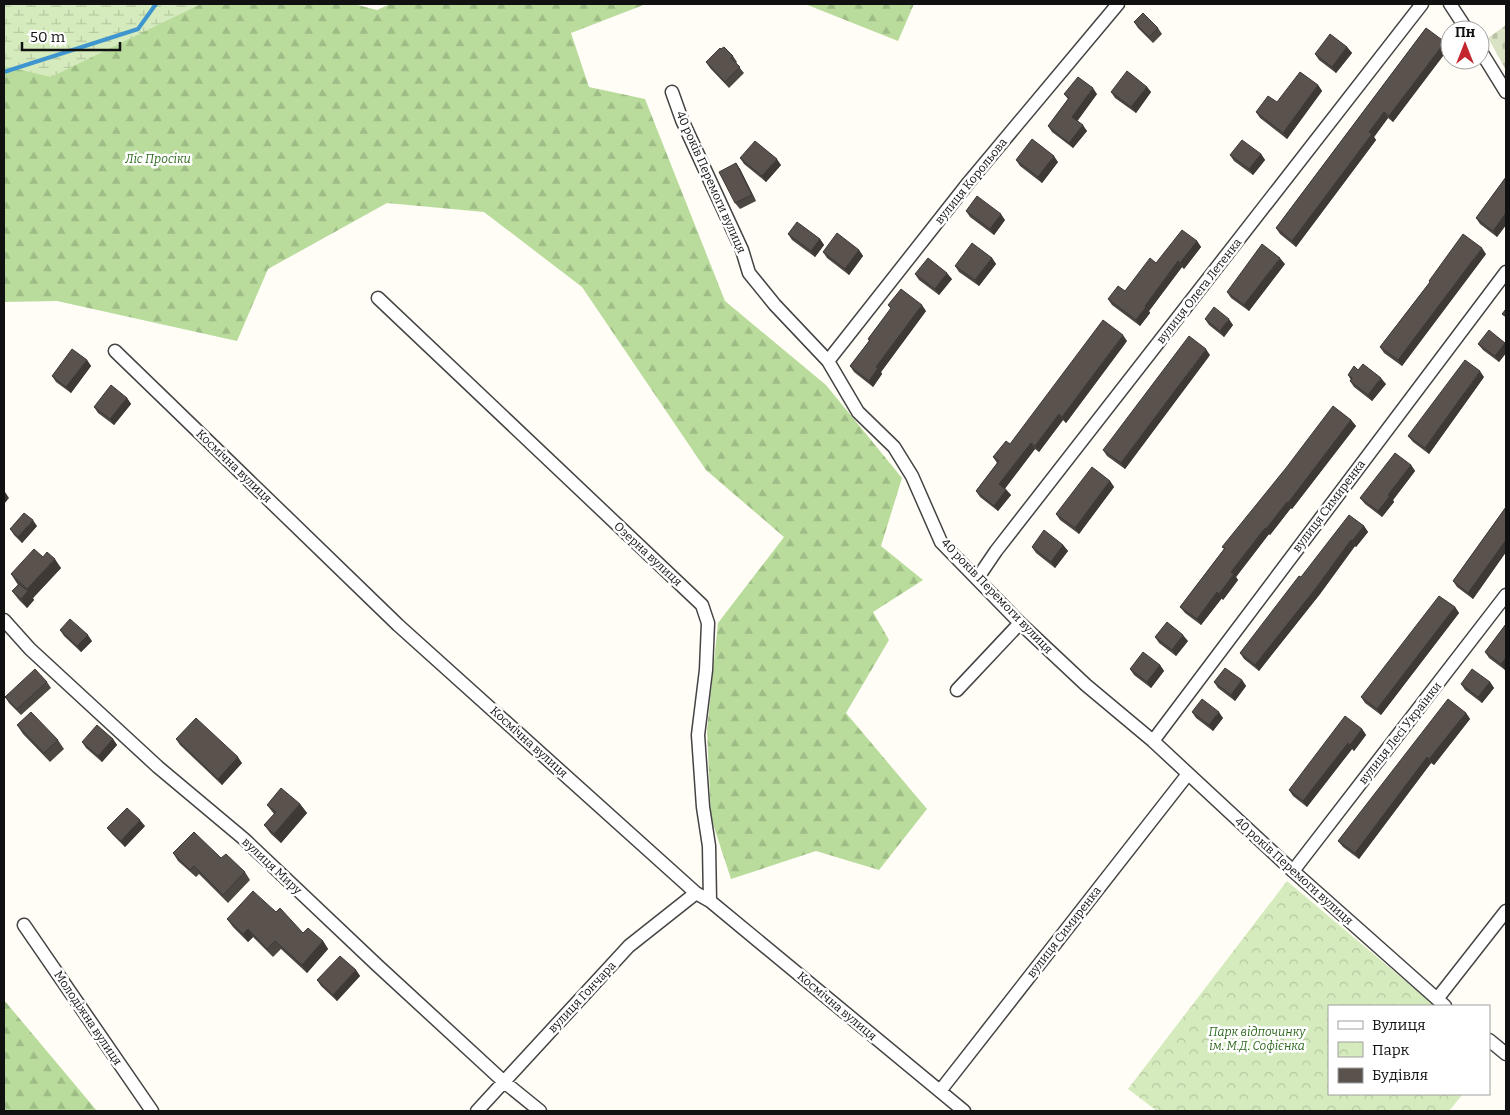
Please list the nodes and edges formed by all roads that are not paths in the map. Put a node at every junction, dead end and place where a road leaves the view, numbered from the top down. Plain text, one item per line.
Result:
1 (1118, 4) edge
2 (1422, 4) edge
3 (1450, 4) edge
4 (1460, 20) edge
5 (1490, 66) edge
6 (672, 92) dead end
7 (1506, 92) edge
8 (1506, 272) edge
9 (378, 298) dead end
10 (115, 351) dead end
11 (828, 361) junction
12 (977, 579) junction
13 (1506, 595) edge
14 (4, 620) edge
15 (1020, 623) junction
16 (957, 690) dead end
17 (1153, 741) junction
18 (1188, 774) junction
19 (1293, 871) junction
20 (696, 893) junction
21 (710, 901) junction
22 (1506, 911) edge
23 (24, 925) dead end
24 (1441, 1003) edge
25 (1490, 1041) edge
26 (1506, 1054) edge
27 (503, 1081) junction
28 (940, 1091) junction
29 (152, 1111) edge
30 (477, 1111) edge
31 (540, 1111) edge
32 (964, 1111) edge

1 - 11 street, вулиця Корольова
2 - 12 street, вулиця Олега Летенка
3 - 4 street
5 - 7 street
6 - 11 street, 40 років Перемоги вулиця
8 - 17 street, вулиця Симиренка
9 - 21 street, Озерна вулиця
10 - 20 street, Космічна вулиця
11 - 12 street, 40 років Перемоги вулиця
12 - 15 street, 40 років Перемоги вулиця
13 - 19 street, вулиця Лесі Українки
14 - 27 street, вулиця Миру
15 - 16 street
15 - 17 street, 40 років Перемоги вулиця
17 - 18 street, 40 років Перемоги вулиця
18 - 19 street, 40 років Перемоги вулиця
18 - 28 street, вулиця Симиренка
19 - 24 street, 40 років Перемоги вулиця
20 - 21 street, Космічна вулиця
20 - 27 street, вулиця Гончара
21 - 28 street, Космічна вулиця
22 - 24 street
23 - 29 street, Молодіжна вулиця
25 - 26 street
27 - 30 street, вулиця Гончара
27 - 31 street, вулиця Миру
28 - 32 street, Космічна вулиця

